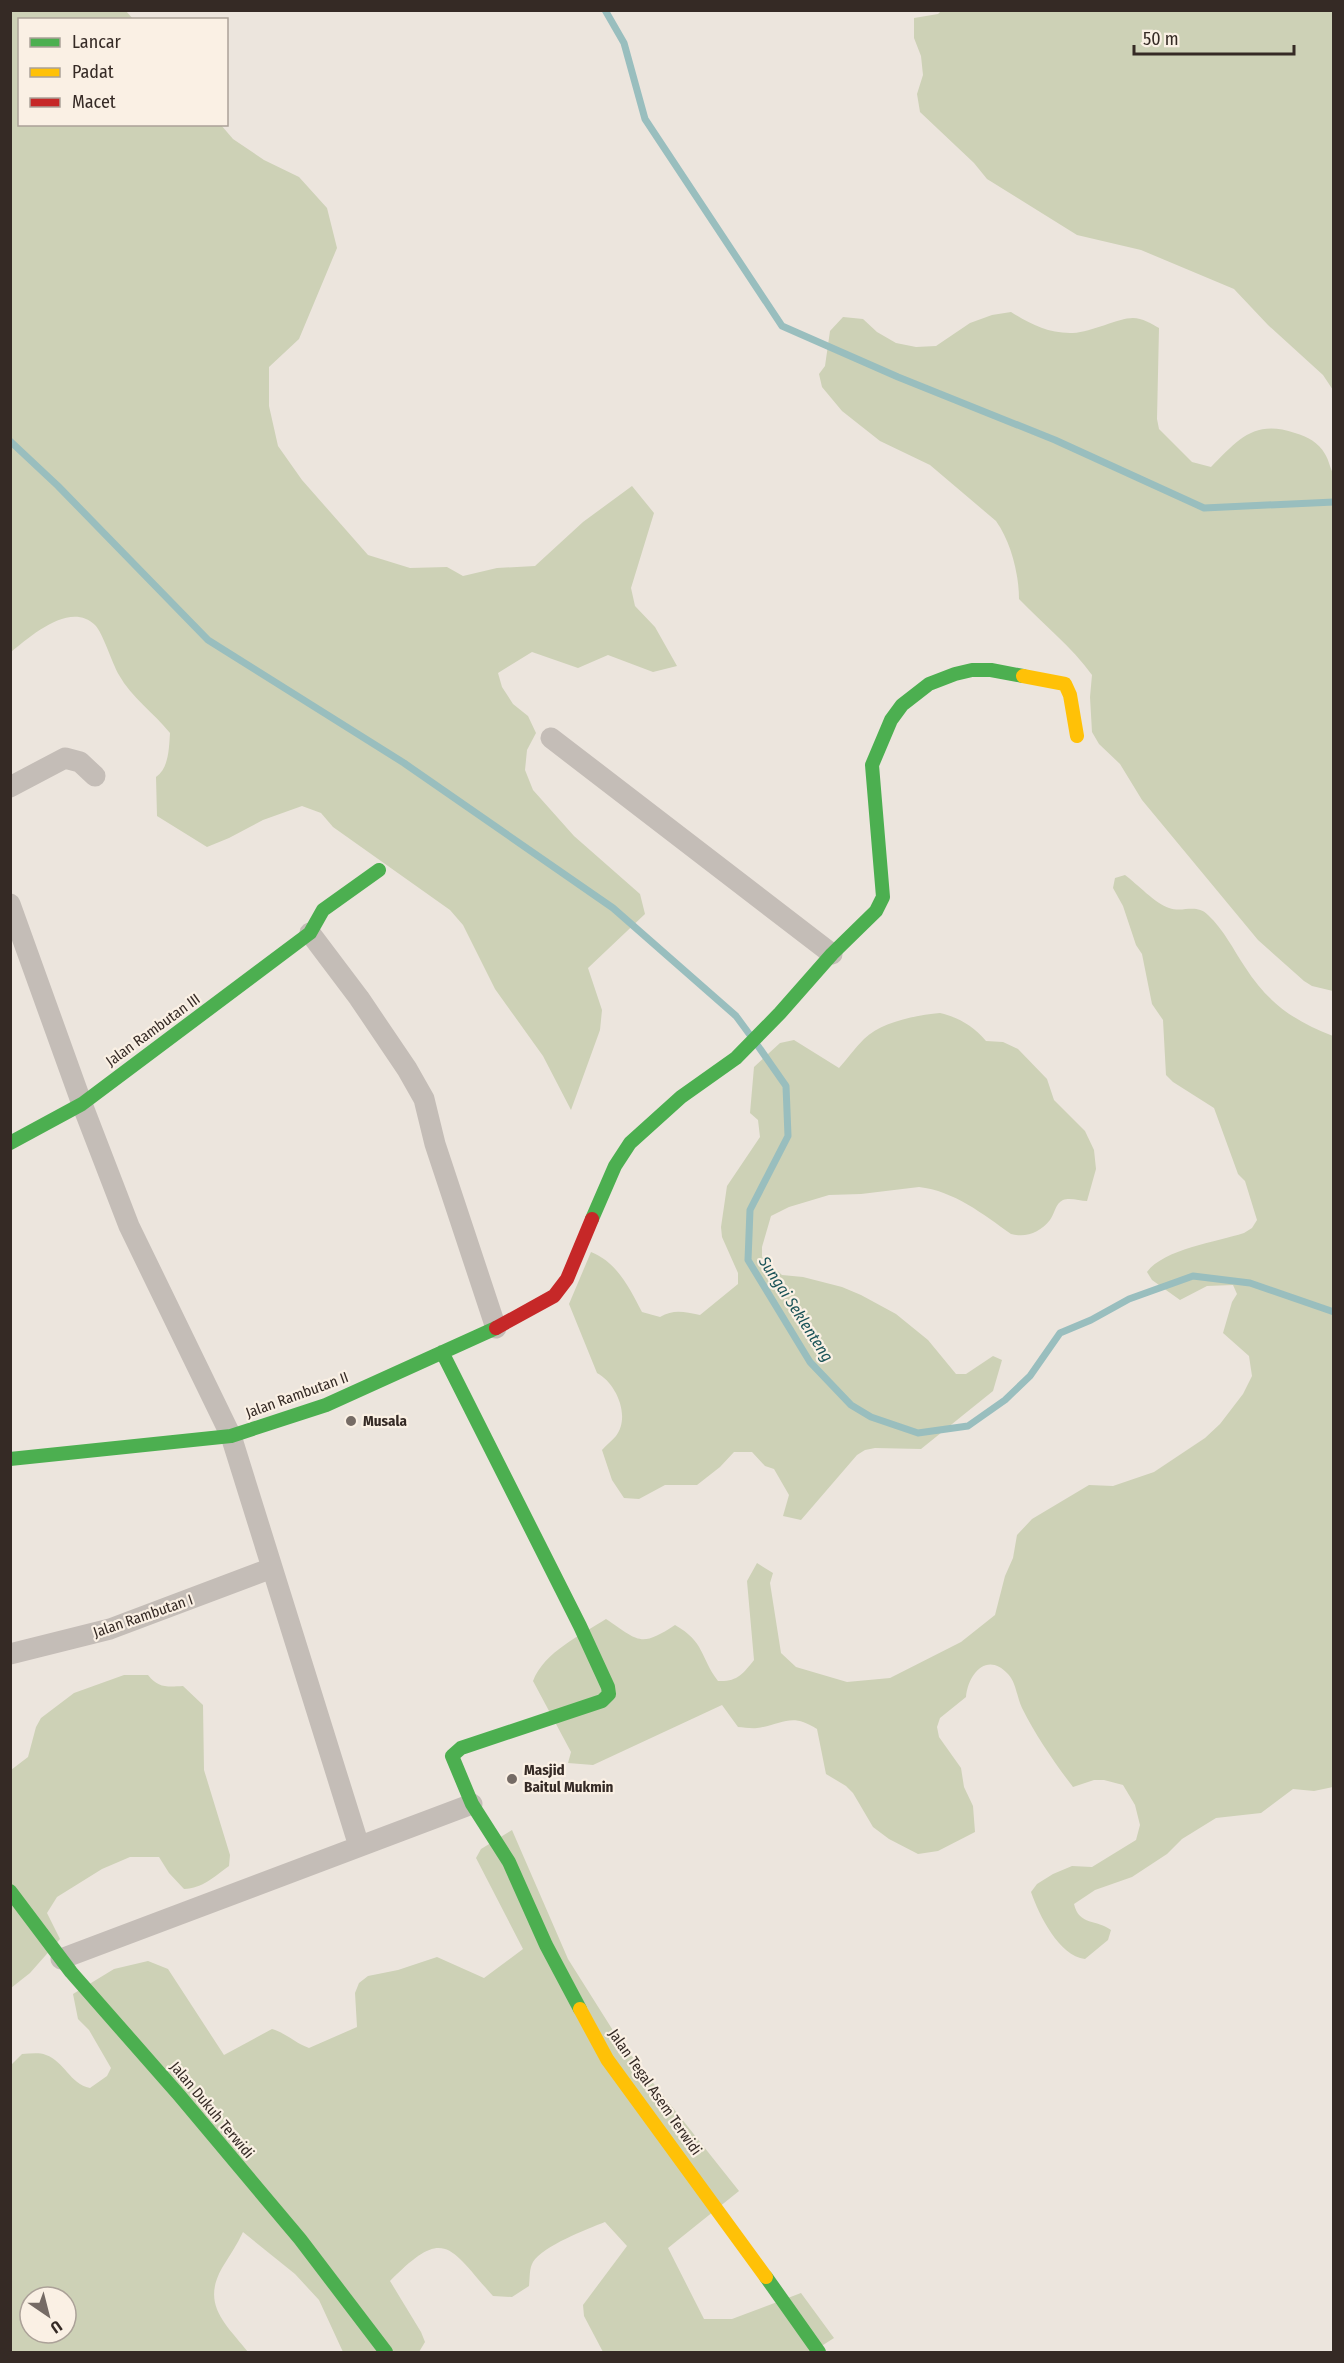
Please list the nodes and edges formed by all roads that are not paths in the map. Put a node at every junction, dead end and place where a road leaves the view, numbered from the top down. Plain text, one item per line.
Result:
1 (1077, 736) dead end
2 (551, 738) dead end
3 (95, 776) dead end
4 (10, 787) edge
5 (379, 870) dead end
6 (10, 904) edge
7 (310, 933) junction
8 (832, 954) junction
9 (82, 1104) junction
10 (10, 1143) edge
11 (496, 1328) junction
12 (442, 1352) junction
13 (231, 1436) junction
14 (10, 1459) edge
15 (272, 1569) junction
16 (10, 1654) edge
17 (472, 1804) junction
18 (359, 1846) junction
19 (10, 1891) edge
20 (61, 1959) junction
21 (386, 2352) edge
22 (819, 2352) edge

1 - 8 street
2 - 8 street
3 - 4 street
5 - 7 street
6 - 9 street
7 - 9 street, Jalan Rambutan III
7 - 11 street
8 - 11 street, Jalan Rambutan II
9 - 10 street, Jalan Rambutan III
9 - 13 street
11 - 12 street, Jalan Rambutan II
12 - 13 street, Jalan Rambutan II
12 - 17 street, Jalan Tegal Asem Terwidi
13 - 14 street, Jalan Rambutan II
13 - 15 street
15 - 16 street, Jalan Rambutan I
15 - 18 street
17 - 18 street
17 - 22 street, Jalan Tegal Asem Terwidi
18 - 20 street
19 - 20 street, Jalan Dukuh Terwidi
20 - 21 street, Jalan Dukuh Terwidi

